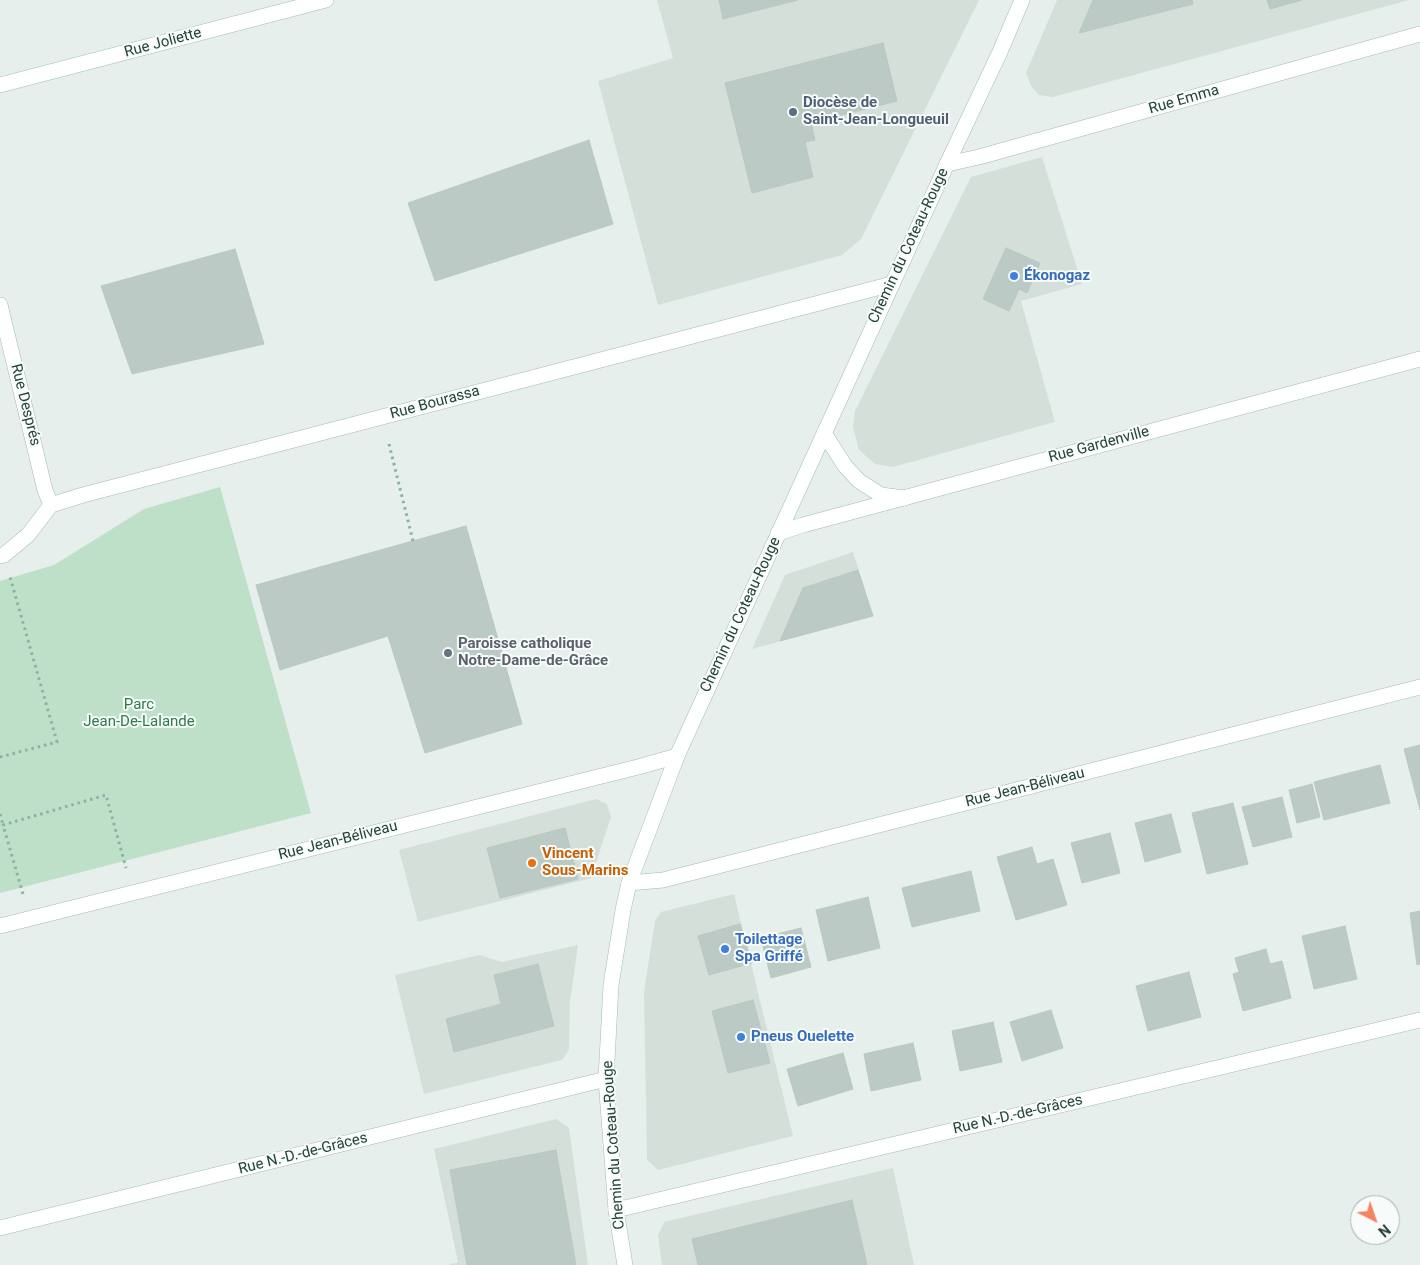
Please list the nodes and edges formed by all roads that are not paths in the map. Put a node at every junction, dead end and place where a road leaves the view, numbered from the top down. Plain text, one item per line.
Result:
1 (326, 0) edge
2 (1022, 0) edge
3 (1420, 34) edge
4 (0, 85) edge
5 (947, 164) junction
6 (892, 284) junction
7 (0, 305) edge
8 (1420, 359) edge
9 (824, 433) junction
10 (904, 498) junction
11 (51, 505) junction
12 (778, 533) junction
13 (0, 556) edge
14 (1420, 687) edge
15 (677, 756) junction
16 (629, 883) junction
17 (0, 926) edge
18 (1420, 1020) edge
19 (606, 1079) junction
20 (616, 1210) junction
21 (0, 1228) edge
22 (625, 1265) edge

1 - 4 street, Rue Joliette
2 - 5 street, Chemin du Coteau-Rouge
3 - 5 street, Rue Emma
5 - 6 street, Chemin du Coteau-Rouge
6 - 9 street, Chemin du Coteau-Rouge
6 - 11 street, Rue Bourassa
7 - 11 street, Rue Després
8 - 10 street, Rue Gardenville
9 - 10 street
9 - 12 street, Chemin du Coteau-Rouge
10 - 12 street, Rue Gardenville
11 - 13 street
12 - 15 street, Chemin du Coteau-Rouge
14 - 16 street, Rue Jean-Béliveau
15 - 16 street, Chemin du Coteau-Rouge
15 - 17 street, Rue Jean-Béliveau
16 - 19 street, Chemin du Coteau-Rouge
18 - 20 street, Rue N.-D.-de-Grâces
19 - 20 street, Chemin du Coteau-Rouge
19 - 21 street, Rue N.-D.-de-Grâces
20 - 22 street, Chemin du Coteau-Rouge

